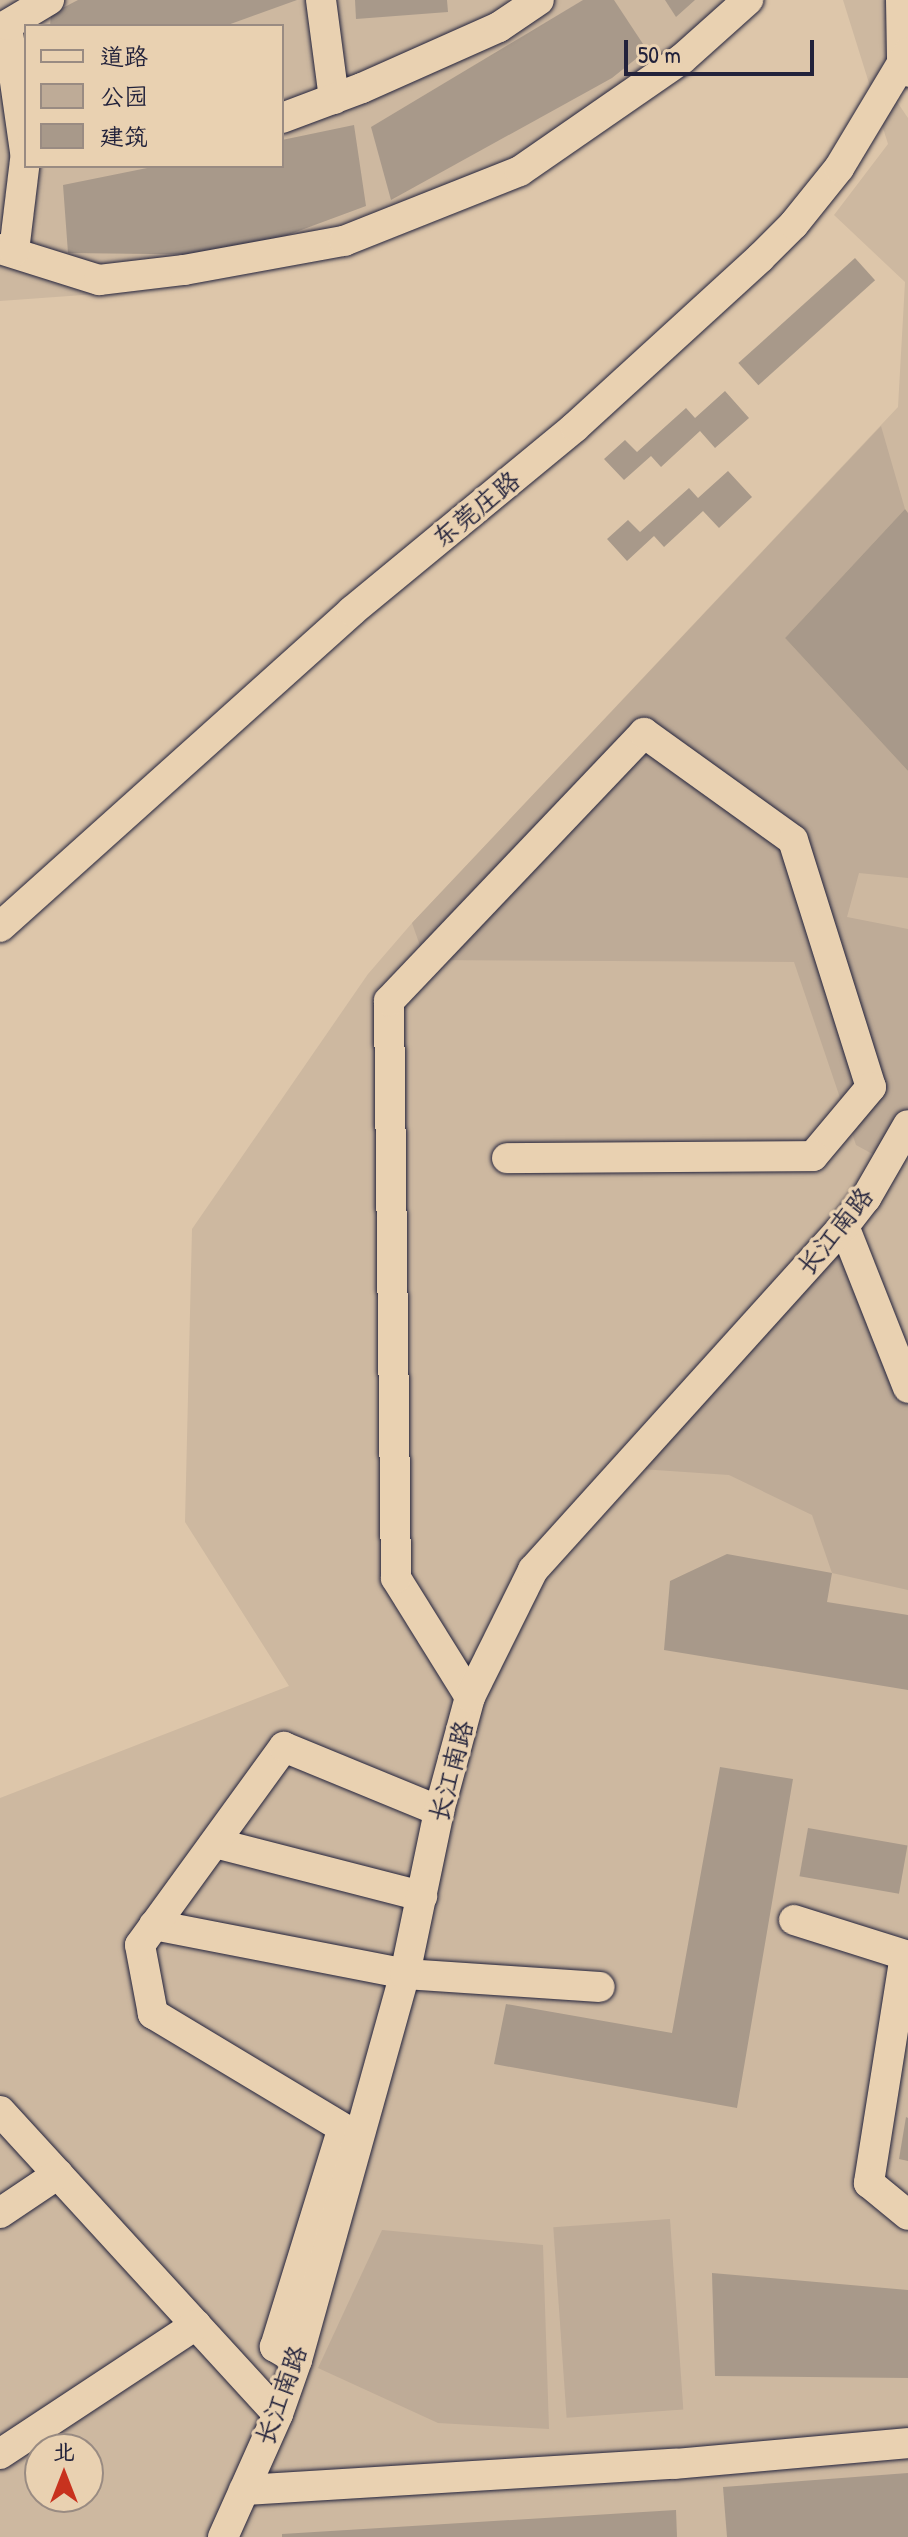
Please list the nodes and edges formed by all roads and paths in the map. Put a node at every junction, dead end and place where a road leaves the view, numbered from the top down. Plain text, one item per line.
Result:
1 (49, 0) edge
2 (321, 0) edge
3 (539, 0) edge
4 (748, 0) edge
5 (901, 0) edge
6 (906, 62) edge
7 (908, 90) edge
8 (334, 99) junction
9 (284, 117) edge
10 (24, 145) edge
11 (24, 157) edge
12 (7, 250) edge
13 (0, 927) edge
14 (908, 1125) edge
15 (507, 1158) dead end
16 (844, 1226) junction
17 (908, 1388) edge
18 (470, 1697) junction
19 (439, 1811) junction
20 (215, 1843) junction
21 (422, 1896) junction
22 (794, 1920) dead end
23 (154, 1925) junction
24 (906, 1955) edge
25 (405, 1974) junction
26 (600, 1987) dead end
27 (0, 2111) edge
28 (58, 2174) junction
29 (0, 2213) edge
30 (908, 2215) edge
31 (196, 2325) junction
32 (297, 2360) junction
33 (278, 2414) junction
34 (908, 2443) edge
35 (0, 2454) edge
36 (244, 2490) junction
37 (223, 2537) edge

1 - 10 street
2 - 8 street
3 - 8 street
4 - 12 street
5 - 6 street
6 - 7 street
6 - 13 street, 东莞庄路
8 - 9 street
11 - 12 street
14 - 16 street, 长江南路
15 - 18 street
16 - 17 street
16 - 18 street, 长江南路
18 - 19 street, 长江南路
19 - 20 street
19 - 21 street, 长江南路
20 - 21 street
20 - 23 street
21 - 25 street, 长江南路
22 - 24 street
23 - 25 street
23 - 32 street
24 - 30 street
25 - 26 street
25 - 32 street, 长江南路
27 - 28 street
28 - 29 street
28 - 31 street
31 - 33 street
31 - 35 street
32 - 33 street, 长江南路
33 - 36 street, 长江南路
34 - 36 street
36 - 37 street, 长江南路

